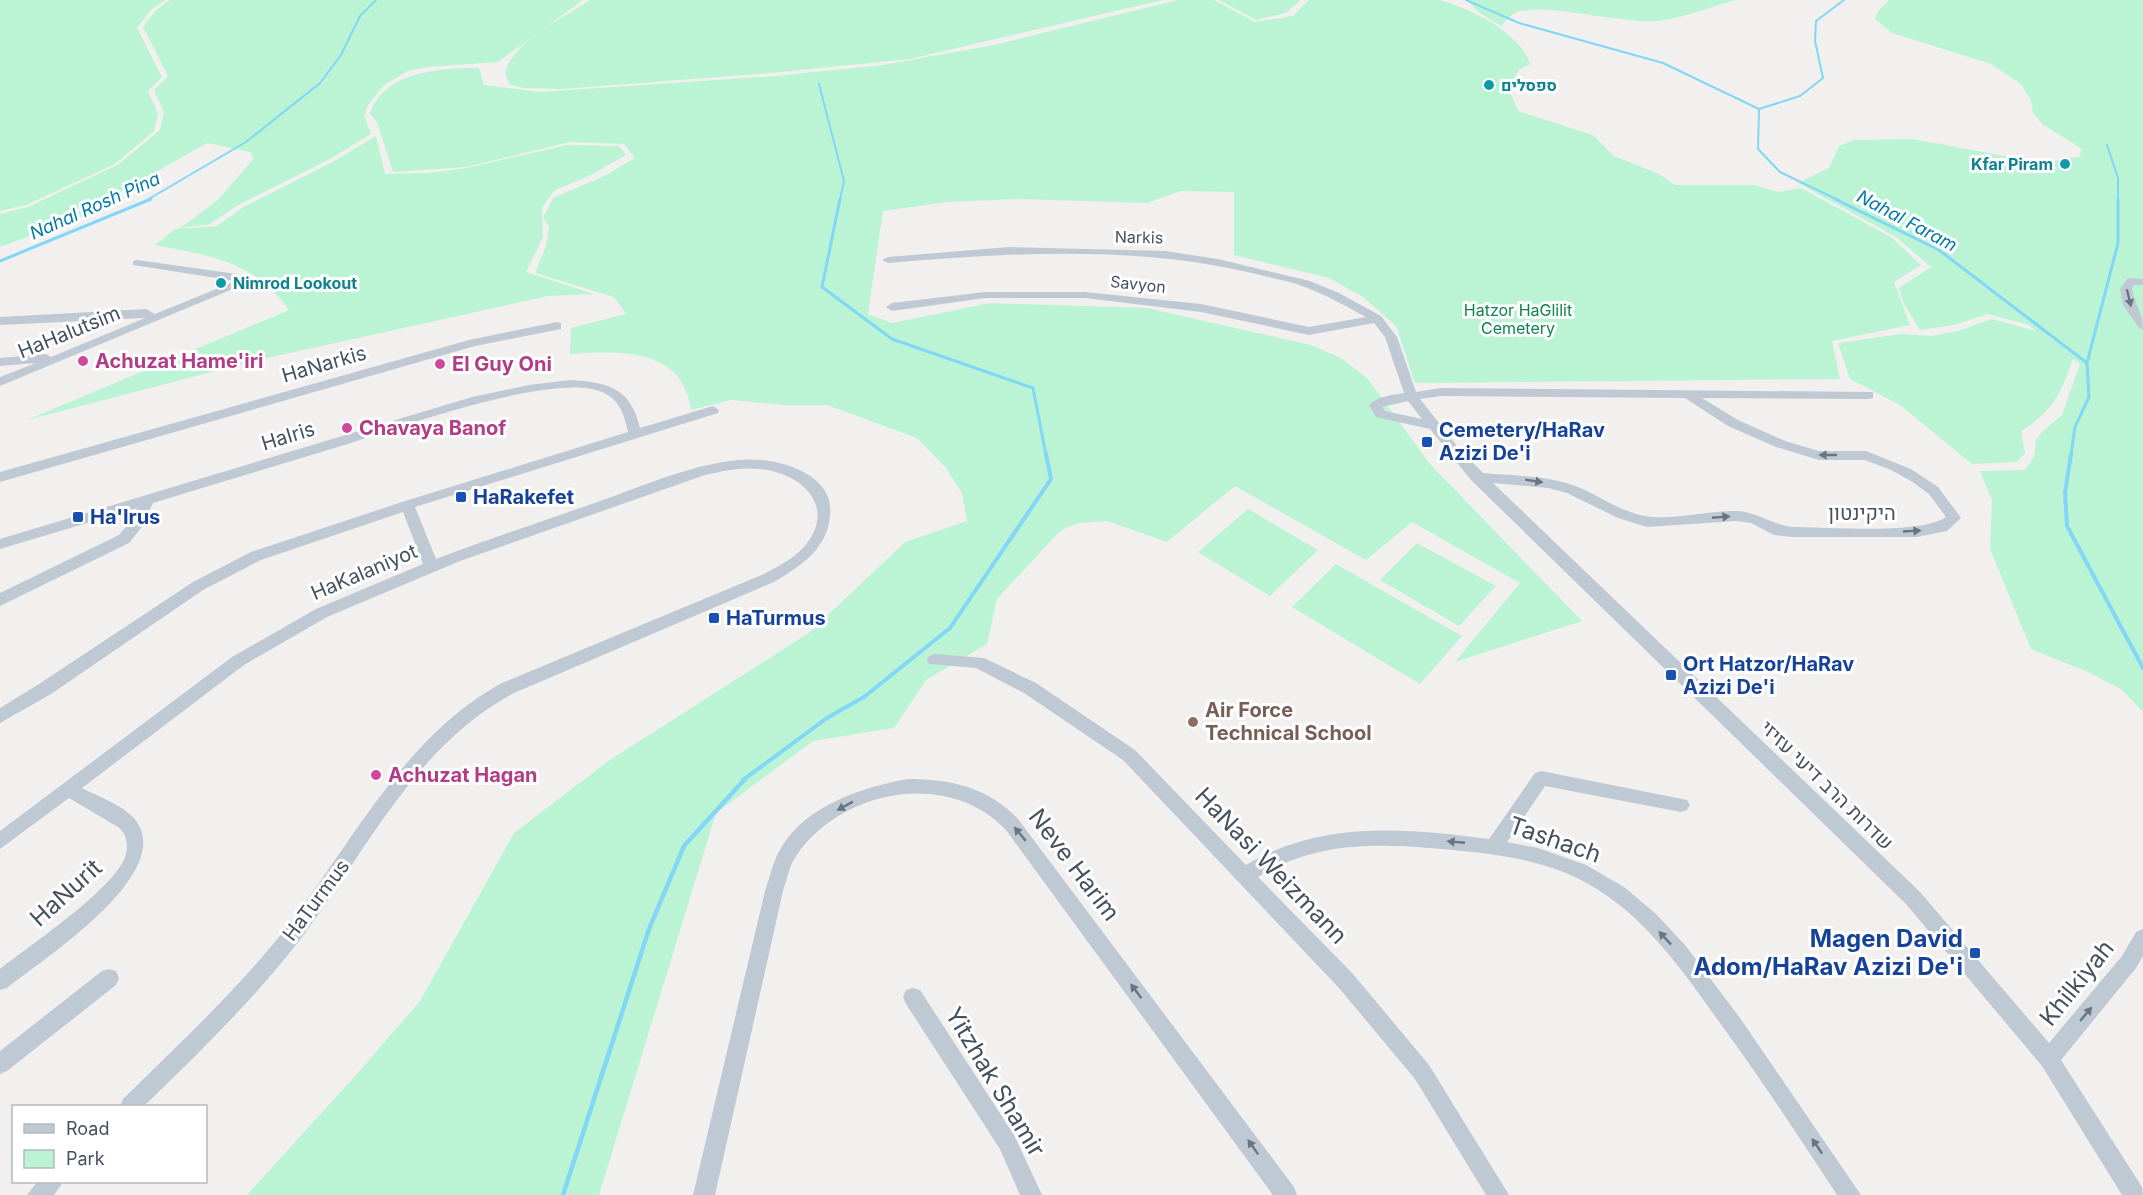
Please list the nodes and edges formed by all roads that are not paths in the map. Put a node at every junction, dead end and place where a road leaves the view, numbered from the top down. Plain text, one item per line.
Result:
1 (888, 260) dead end
2 (137, 263) dead end
3 (2143, 282) edge
4 (892, 307) dead end
5 (153, 319) junction
6 (1377, 319) junction
7 (0, 321) edge
8 (2143, 325) edge
9 (557, 326) dead end
10 (61, 356) junction
11 (0, 362) edge
12 (0, 382) edge
13 (1690, 395) junction
14 (1869, 395) dead end
15 (1412, 397) junction
16 (713, 410) dead end
17 (1434, 426) junction
18 (634, 434) junction
19 (800, 474) joint
20 (0, 477) edge
21 (1476, 477) junction
22 (147, 501) junction
23 (407, 505) junction
24 (0, 544) edge
25 (431, 566) junction
26 (0, 600) edge
27 (935, 660) dead end
28 (0, 716) edge
29 (69, 790) junction
30 (1681, 806) dead end
31 (0, 841) edge
32 (1496, 845) junction
33 (1244, 876) junction
34 (2143, 938) edge
35 (109, 978) dead end
36 (0, 981) edge
37 (913, 997) dead end
38 (2049, 1059) junction
39 (0, 1064) edge
40 (132, 1105) edge
41 (51, 1183) edge
42 (38, 1195) edge
43 (704, 1195) edge
44 (1031, 1195) edge
45 (1286, 1195) edge
46 (1498, 1195) edge
47 (1850, 1195) edge
48 (2134, 1195) edge

1 - 6 street, Narkis
2 - 5 street, HaHalutsim
3 -> 8 street
4 - 6 street, Savyon
5 - 7 street
5 - 10 street, HaHalutsim
6 - 15 street, שדרות הרב דיעי עזיזי
9 - 20 street, HaNarkis
10 - 11 street
10 - 12 street, HaHalutsim
13 - 14 street
13 - 15 street
21 -> 13 street, היקינטון
15 - 17 street, שדרות הרב דיעי עזיזי
15 - 17 street
16 - 18 street
17 - 21 street, שדרות הרב דיעי עזיזי
18 - 22 street, HaIris
18 - 23 street
19 - 25 street, HaKalaniyot
19 - 40 street, HaTurmus
21 - 38 street, שדרות הרב דיעי עזיזי
22 - 24 street, HaIris
22 - 26 street
23 - 25 street
23 - 28 street
25 - 29 street, HaKalaniyot
27 - 33 street, HaNasi Weizmann
29 - 31 street, HaKalaniyot
29 - 36 street, HaNurit
30 - 32 street
32 -> 33 street, Tashach
47 -> 32 street, Tashach
33 - 46 street, HaNasi Weizmann
38 -> 34 street, Khilkiyah
35 - 39 street
37 - 44 street, Yitzhak Shamir
38 - 48 street, שדרות הרב דיעי עזיזי
41 - 42 street
45 -> 43 street, Neve Harim

